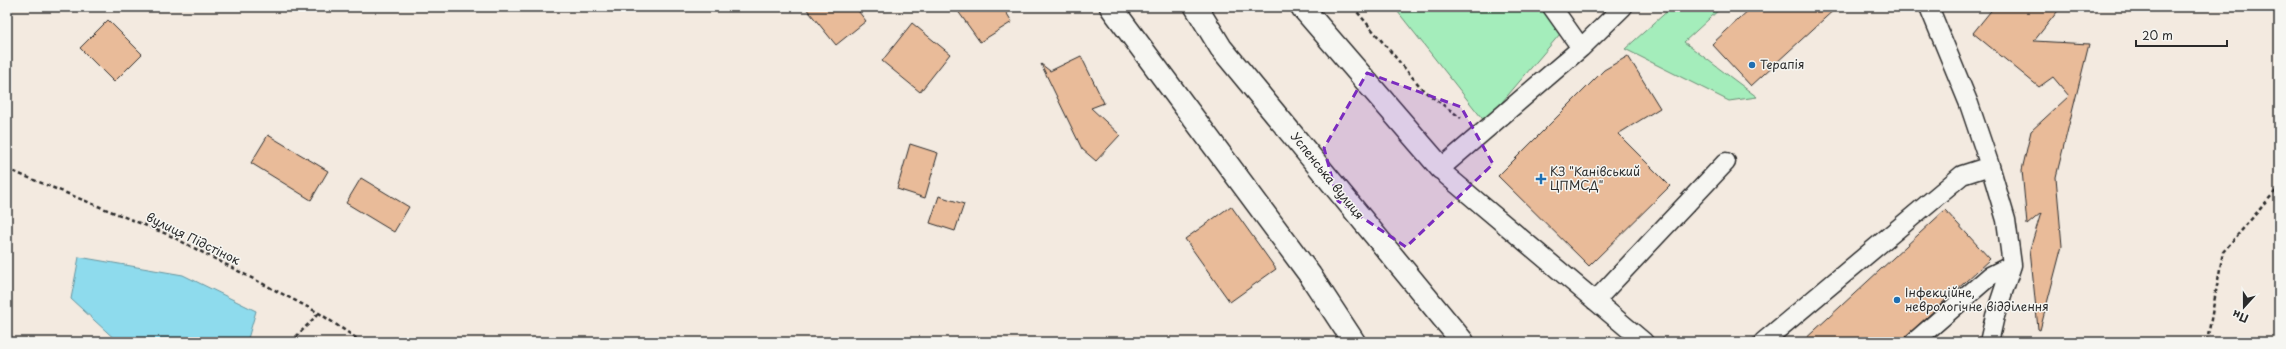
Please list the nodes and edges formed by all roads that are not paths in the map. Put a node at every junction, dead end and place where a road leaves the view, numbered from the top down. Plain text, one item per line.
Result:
1 (1111, 7) edge
2 (1196, 7) edge
3 (1302, 7) edge
4 (1552, 7) edge
5 (1624, 7) edge
6 (1929, 7) edge
7 (1582, 48) junction
8 (1726, 162) dead end
9 (1990, 166) junction
10 (1441, 168) junction
11 (2012, 265) junction
12 (1595, 301) junction
13 (1354, 342) edge
14 (1463, 342) edge
15 (1644, 342) edge
16 (1763, 342) edge
17 (1914, 342) edge
18 (1989, 342) edge

1 - 13 street
2 - 14 street, Успенська вулиця
3 - 10 street
4 - 7 lane
5 - 7 lane
6 - 9 lane
7 - 10 lane
8 - 12 lane
9 - 11 lane
9 - 16 lane
10 - 12 lane
11 - 17 lane
11 - 18 lane
12 - 15 lane

